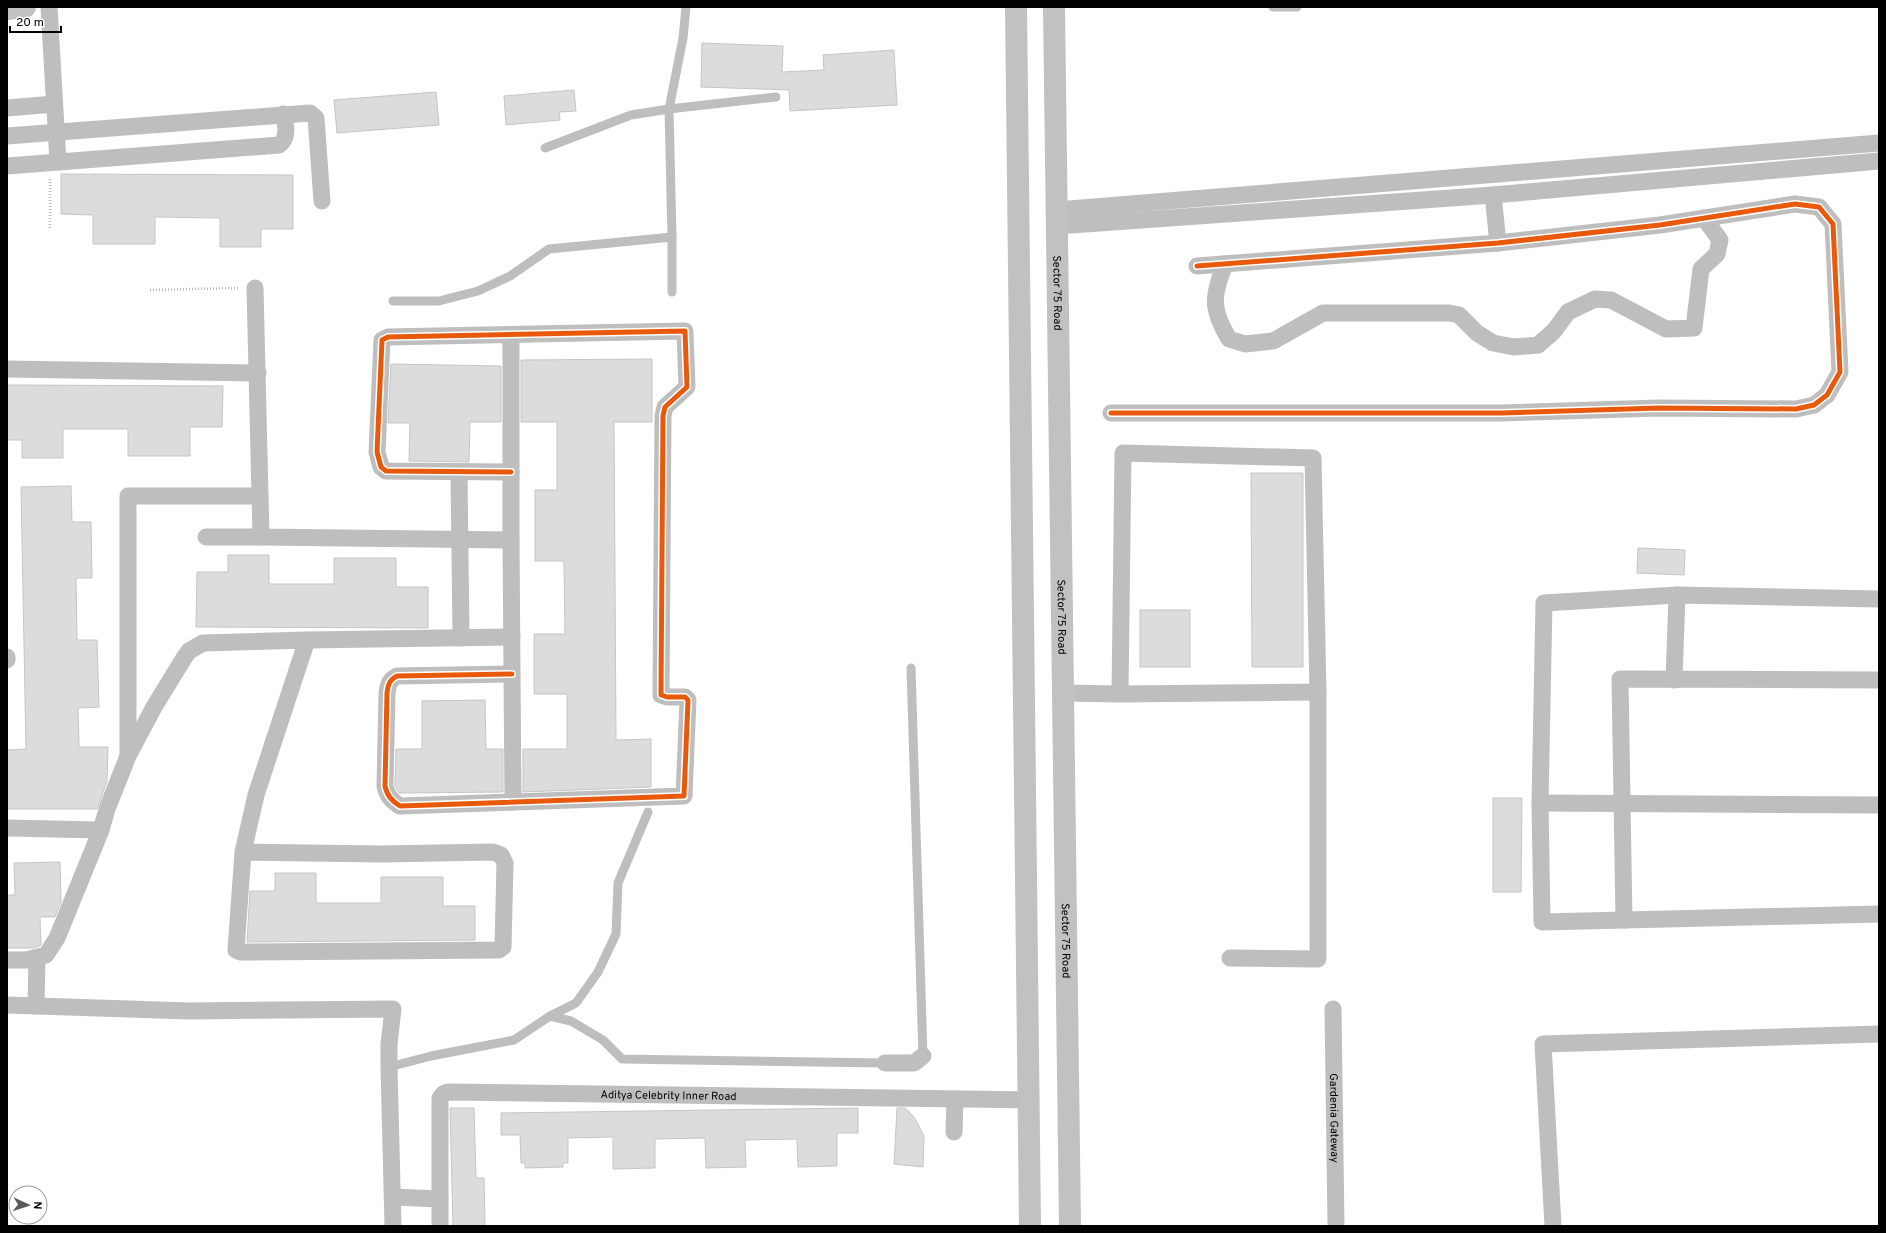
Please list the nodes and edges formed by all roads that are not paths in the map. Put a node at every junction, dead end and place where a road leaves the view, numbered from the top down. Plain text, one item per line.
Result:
1 (25, 7) edge
2 (49, 7) edge
3 (686, 7) edge
4 (1016, 7) edge
5 (1054, 7) edge
6 (1273, 7) edge
7 (1297, 7) edge
8 (7, 9) edge
9 (776, 97) dead end
10 (54, 104) junction
11 (7, 108) edge
12 (669, 109) junction
13 (283, 114) junction
14 (56, 132) junction
15 (7, 136) edge
16 (1879, 143) edge
17 (545, 148) dead end
18 (1879, 160) edge
19 (54, 162) junction
20 (7, 166) edge
21 (1493, 195) junction
22 (322, 201) dead end
23 (1057, 218) junction
24 (1704, 218) junction
25 (672, 237) junction
26 (1498, 243) junction
27 (1225, 264) junction
28 (1197, 266) dead end
29 (255, 288) road end
30 (672, 292) dead end
31 (394, 301) dead end
32 (511, 335) junction
33 (7, 369) edge
34 (258, 373) junction
35 (1111, 413) dead end
36 (459, 472) junction
37 (511, 472) junction
38 (260, 496) junction
39 (206, 536) dead end
40 (261, 537) junction
41 (460, 539) junction
42 (511, 540) junction
43 (1677, 595) junction
44 (1879, 599) edge
45 (512, 637) junction
46 (461, 638) junction
47 (307, 640) junction
48 (7, 657) edge
49 (7, 660) edge
50 (912, 668) dead end
51 (512, 674) junction
52 (1674, 680) junction
53 (1879, 680) edge
54 (1318, 692) junction
55 (1063, 693) junction
56 (1120, 694) junction
57 (128, 756) junction
58 (513, 802) junction
59 (1540, 803) junction
60 (1622, 803) junction
61 (1879, 805) edge
62 (648, 812) dead end
63 (7, 828) edge
64 (101, 830) junction
65 (243, 852) junction
66 (1879, 914) edge
67 (1624, 920) junction
68 (37, 958) junction
69 (1230, 958) dead end
70 (7, 960) edge
71 (7, 1005) edge
72 (36, 1006) junction
73 (1334, 1009) dead end
74 (550, 1016) junction
75 (1879, 1034) edge
76 (923, 1056) joint
77 (885, 1063) joint
78 (389, 1067) junction
79 (954, 1099) junction
80 (1028, 1100) junction
81 (954, 1132) dead end
82 (393, 1197) junction
83 (440, 1199) junction
84 (393, 1226) edge
85 (440, 1226) edge
86 (1030, 1226) edge
87 (1070, 1226) edge
88 (1336, 1226) edge
89 (1553, 1226) edge

1 - 8 street
2 - 10 street
3 - 12 lane
4 - 80 street
5 - 23 street, Sector 75 Road
6 - 7 lane
9 - 12 lane
10 - 11 street
10 - 14 street
12 - 17 lane
12 - 25 lane
13 - 14 street
13 - 19 street
13 - 22 street
14 - 15 street
14 - 19 street
16 - 23 street
18 - 21 street
19 - 20 street
21 - 23 street
21 - 26 street
23 - 55 street, Sector 75 Road
24 - 26 street
24 - 27 street
24 - 35 street
25 - 30 lane
25 - 31 lane
26 - 27 street
27 - 28 street
29 - 34 street
32 - 36 street
32 - 37 street
32 - 58 street
33 - 34 street
34 - 38 street
36 - 37 street
36 - 41 street
37 - 42 street
38 - 40 street
38 - 57 street
39 - 40 street
40 - 41 street
41 - 42 street
41 - 46 street
42 - 45 street
43 - 44 street
43 - 52 street
43 - 59 street
45 - 46 street
45 - 51 street
46 - 47 street
47 - 57 street
47 - 65 street
48 - 49 street
50 - 76 lane
51 - 58 street
51 - 58 street
52 - 53 street
52 - 60 street
54 - 56 street
54 - 56 street
54 - 69 street
55 - 56 street
55 - 87 street, Sector 75 Road
57 - 64 street
59 - 60 street
59 - 67 street
60 - 61 street
60 - 67 street
62 - 74 lane
63 - 64 street
64 - 68 street
65 - 65 street
66 - 67 street
68 - 70 street
68 - 72 street
71 - 72 street
72 - 78 street
73 - 88 street, Gardenia Gateway
74 - 77 lane
74 - 78 lane
75 - 89 street
76 - 77 street
78 - 82 street
79 - 80 street, Aditya Celebrity Inner Road
79 - 81 street
79 - 83 street, Aditya Celebrity Inner Road
80 - 86 street
82 - 83 street
82 - 84 street
83 - 85 street, Aditya Celebrity Inner Road

